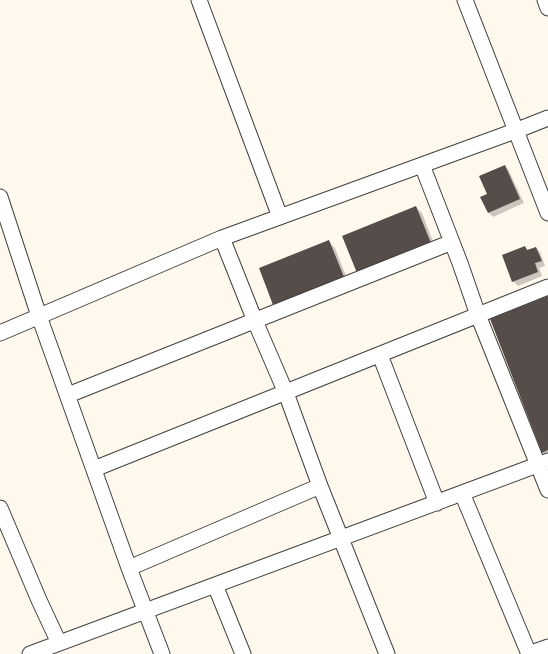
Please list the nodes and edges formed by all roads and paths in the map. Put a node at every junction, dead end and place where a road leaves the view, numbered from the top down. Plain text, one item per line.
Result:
1 (199, 0) edge
2 (465, 0) edge
3 (545, 0) edge
4 (548, 8) edge
5 (548, 118) edge
6 (515, 132) junction
7 (422, 165) junction
8 (0, 198) edge
9 (548, 213) edge
10 (280, 217) junction
11 (222, 238) junction
12 (452, 242) junction
13 (548, 287) edge
14 (478, 315) junction
15 (38, 316) junction
16 (255, 321) junction
17 (0, 333) edge
18 (380, 355) junction
19 (286, 393) junction
20 (68, 395) junction
21 (543, 463) edge
22 (94, 469) junction
23 (320, 486) junction
24 (548, 490) edge
25 (462, 493) junction
26 (437, 503) junction
27 (0, 508) edge
28 (341, 538) junction
29 (129, 568) junction
30 (216, 585) junction
31 (146, 611) junction
32 (59, 643) junction
33 (548, 647) edge
34 (30, 654) edge
35 (162, 654) edge
36 (243, 654) edge
37 (387, 654) edge
38 (528, 654) edge

1 - 10 street
2 - 6 street
3 - 4 street
5 - 6 street
6 - 7 street
6 - 9 street
7 - 10 street
7 - 12 street
8 - 15 street
10 - 11 street
11 - 15 street
11 - 16 street
12 - 14 street
12 - 16 street
13 - 14 street
14 - 18 street
14 - 21 street
15 - 17 street
15 - 20 street
16 - 19 street
16 - 20 street
18 - 19 street
18 - 26 street
19 - 22 street
19 - 23 street
20 - 22 street
21 - 24 street
21 - 25 street
22 - 29 street
23 - 28 street
23 - 29 street
25 - 26 street
25 - 38 street
26 - 28 street
27 - 32 street
28 - 30 street
28 - 37 street
29 - 31 street
30 - 31 street
30 - 36 street
31 - 32 street
31 - 35 street
32 - 34 street
33 - 38 street

